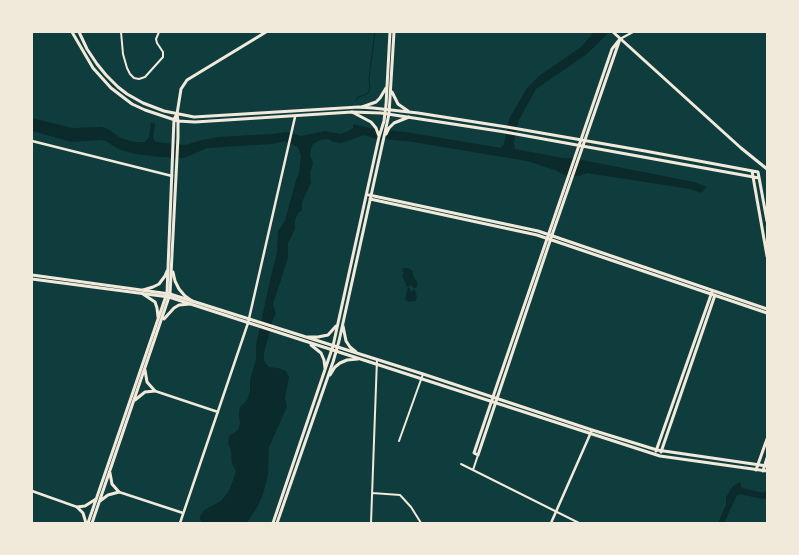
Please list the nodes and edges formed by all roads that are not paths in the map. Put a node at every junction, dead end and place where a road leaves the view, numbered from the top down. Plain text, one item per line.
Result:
1 (72, 32) edge
2 (79, 32) edge
3 (121, 32) edge
4 (159, 32) edge
5 (266, 32) edge
6 (390, 32) edge
7 (394, 32) edge
8 (613, 32) edge
9 (633, 32) edge
10 (620, 39) junction
11 (387, 86) junction
12 (391, 89) junction
13 (359, 107) junction
14 (352, 112) junction
15 (387, 112) junction
16 (410, 112) junction
17 (177, 114) junction
18 (295, 117) junction
19 (410, 117) junction
20 (174, 120) junction
21 (178, 121) junction
22 (379, 137) junction
23 (384, 138) junction
24 (583, 140) junction
25 (32, 141) edge
26 (581, 146) junction
27 (175, 158) junction
28 (767, 169) edge
29 (752, 171) junction
30 (172, 176) junction
31 (754, 177) junction
32 (759, 178) junction
33 (368, 197) junction
34 (767, 221) edge
35 (550, 237) junction
36 (767, 256) edge
37 (170, 265) junction
38 (32, 275) edge
39 (32, 279) edge
40 (143, 292) junction
41 (714, 293) junction
42 (168, 295) junction
43 (191, 302) junction
44 (767, 309) edge
45 (767, 313) edge
46 (160, 321) junction
47 (249, 321) junction
48 (341, 321) junction
49 (304, 339) junction
50 (334, 349) junction
51 (362, 355) junction
52 (377, 359) junction
53 (361, 360) junction
54 (376, 364) junction
55 (145, 369) junction
56 (423, 374) junction
57 (323, 376) junction
58 (421, 379) junction
59 (326, 380) junction
60 (155, 391) junction
61 (492, 398) junction
62 (497, 399) junction
63 (134, 401) junction
64 (491, 402) junction
65 (496, 403) junction
66 (218, 412) junction
67 (592, 430) junction
68 (591, 434) junction
69 (767, 439) edge
70 (399, 441) dead end
71 (657, 450) junction
72 (661, 451) junction
73 (655, 454) junction
74 (478, 455) junction
75 (660, 456) junction
76 (767, 458) edge
77 (461, 464) dead end
78 (758, 464) junction
79 (766, 465) edge
80 (473, 470) junction
81 (756, 470) junction
82 (110, 471) junction
83 (763, 471) junction
84 (767, 471) edge
85 (32, 491) edge
86 (119, 492) junction
87 (372, 493) junction
88 (96, 498) junction
89 (99, 502) junction
90 (76, 507) junction
91 (557, 512) junction
92 (183, 513) junction
93 (87, 523) edge
94 (92, 523) edge
95 (180, 523) edge
96 (272, 523) edge
97 (277, 523) edge
98 (371, 523) edge
99 (421, 523) edge
100 (551, 523) edge
101 (579, 523) edge

1 - 20 main road
2 - 17 main road
3 - 4 street
5 - 17 main road
6 - 11 main road
7 - 12 main road
8 - 10 main road
9 - 10 street
10 - 24 main road
10 - 28 main road
11 - 13 main road
11 - 15 main road
12 - 15 main road
12 - 16 main road
13 - 15 main road
13 - 17 main road
14 - 15 main road
14 - 18 main road
14 - 22 main road
15 - 16 main road
15 - 19 main road
15 - 22 main road
15 - 23 main road
16 - 24 main road
17 - 20 main road
17 - 21 main road
18 - 21 main road
18 - 47 street
19 - 23 main road
19 - 26 main road
20 - 21 main road
20 - 27 main road
21 - 27 main road
22 - 33 main road
23 - 33 main road
24 - 26 main road
24 - 29 main road
25 - 30 street
26 - 31 main road
26 - 35 main road
27 - 30 main road
27 - 37 main road
29 - 31 main road
29 - 32 main road
30 - 37 main road
31 - 32 main road
31 - 36 main road
32 - 34 main road
33 - 35 main road
33 - 48 main road
35 - 41 main road
35 - 61 main road
35 - 62 main road
37 - 40 main road
37 - 42 main road
37 - 43 main road
38 - 40 main road
39 - 40 main road
40 - 42 main road
40 - 46 main road
41 - 44 main road
41 - 45 main road
41 - 71 main road
41 - 72 main road
42 - 43 main road
42 - 46 main road
43 - 46 main road
43 - 47 main road
46 - 55 main road
46 - 88 main road
47 - 49 main road
47 - 66 street
48 - 49 main road
48 - 50 main road
48 - 51 main road
49 - 50 main road
49 - 57 main road
50 - 51 main road
50 - 53 main road
50 - 57 main road
50 - 59 main road
51 - 52 main road
52 - 54 street
52 - 56 main road
53 - 54 main road
53 - 59 main road
54 - 58 main road
54 - 87 street
55 - 60 main road
55 - 63 main road
56 - 58 street
56 - 61 main road
57 - 96 main road
58 - 64 main road
58 - 70 street
59 - 97 main road
60 - 63 main road
60 - 66 street
61 - 62 main road
61 - 64 main road
62 - 65 main road
62 - 67 main road
63 - 82 main road
64 - 65 main road
64 - 74 main road
65 - 68 main road
65 - 74 main road
66 - 92 street
67 - 68 street
67 - 71 main road
68 - 73 main road
68 - 91 street
69 - 78 main road
71 - 72 main road
71 - 73 main road
72 - 75 main road
72 - 78 main road
73 - 75 main road
74 - 80 street
75 - 81 main road
76 - 79 main road
77 - 80 street
78 - 79 main road
78 - 81 main road
79 - 83 main road
80 - 91 street
81 - 83 main road
82 - 86 main road
82 - 89 main road
83 - 84 main road
85 - 90 street
86 - 89 main road
86 - 92 street
87 - 98 street
87 - 99 street
88 - 90 main road
88 - 93 main road
89 - 94 main road
90 - 93 main road
91 - 100 street
91 - 101 street
92 - 95 street

